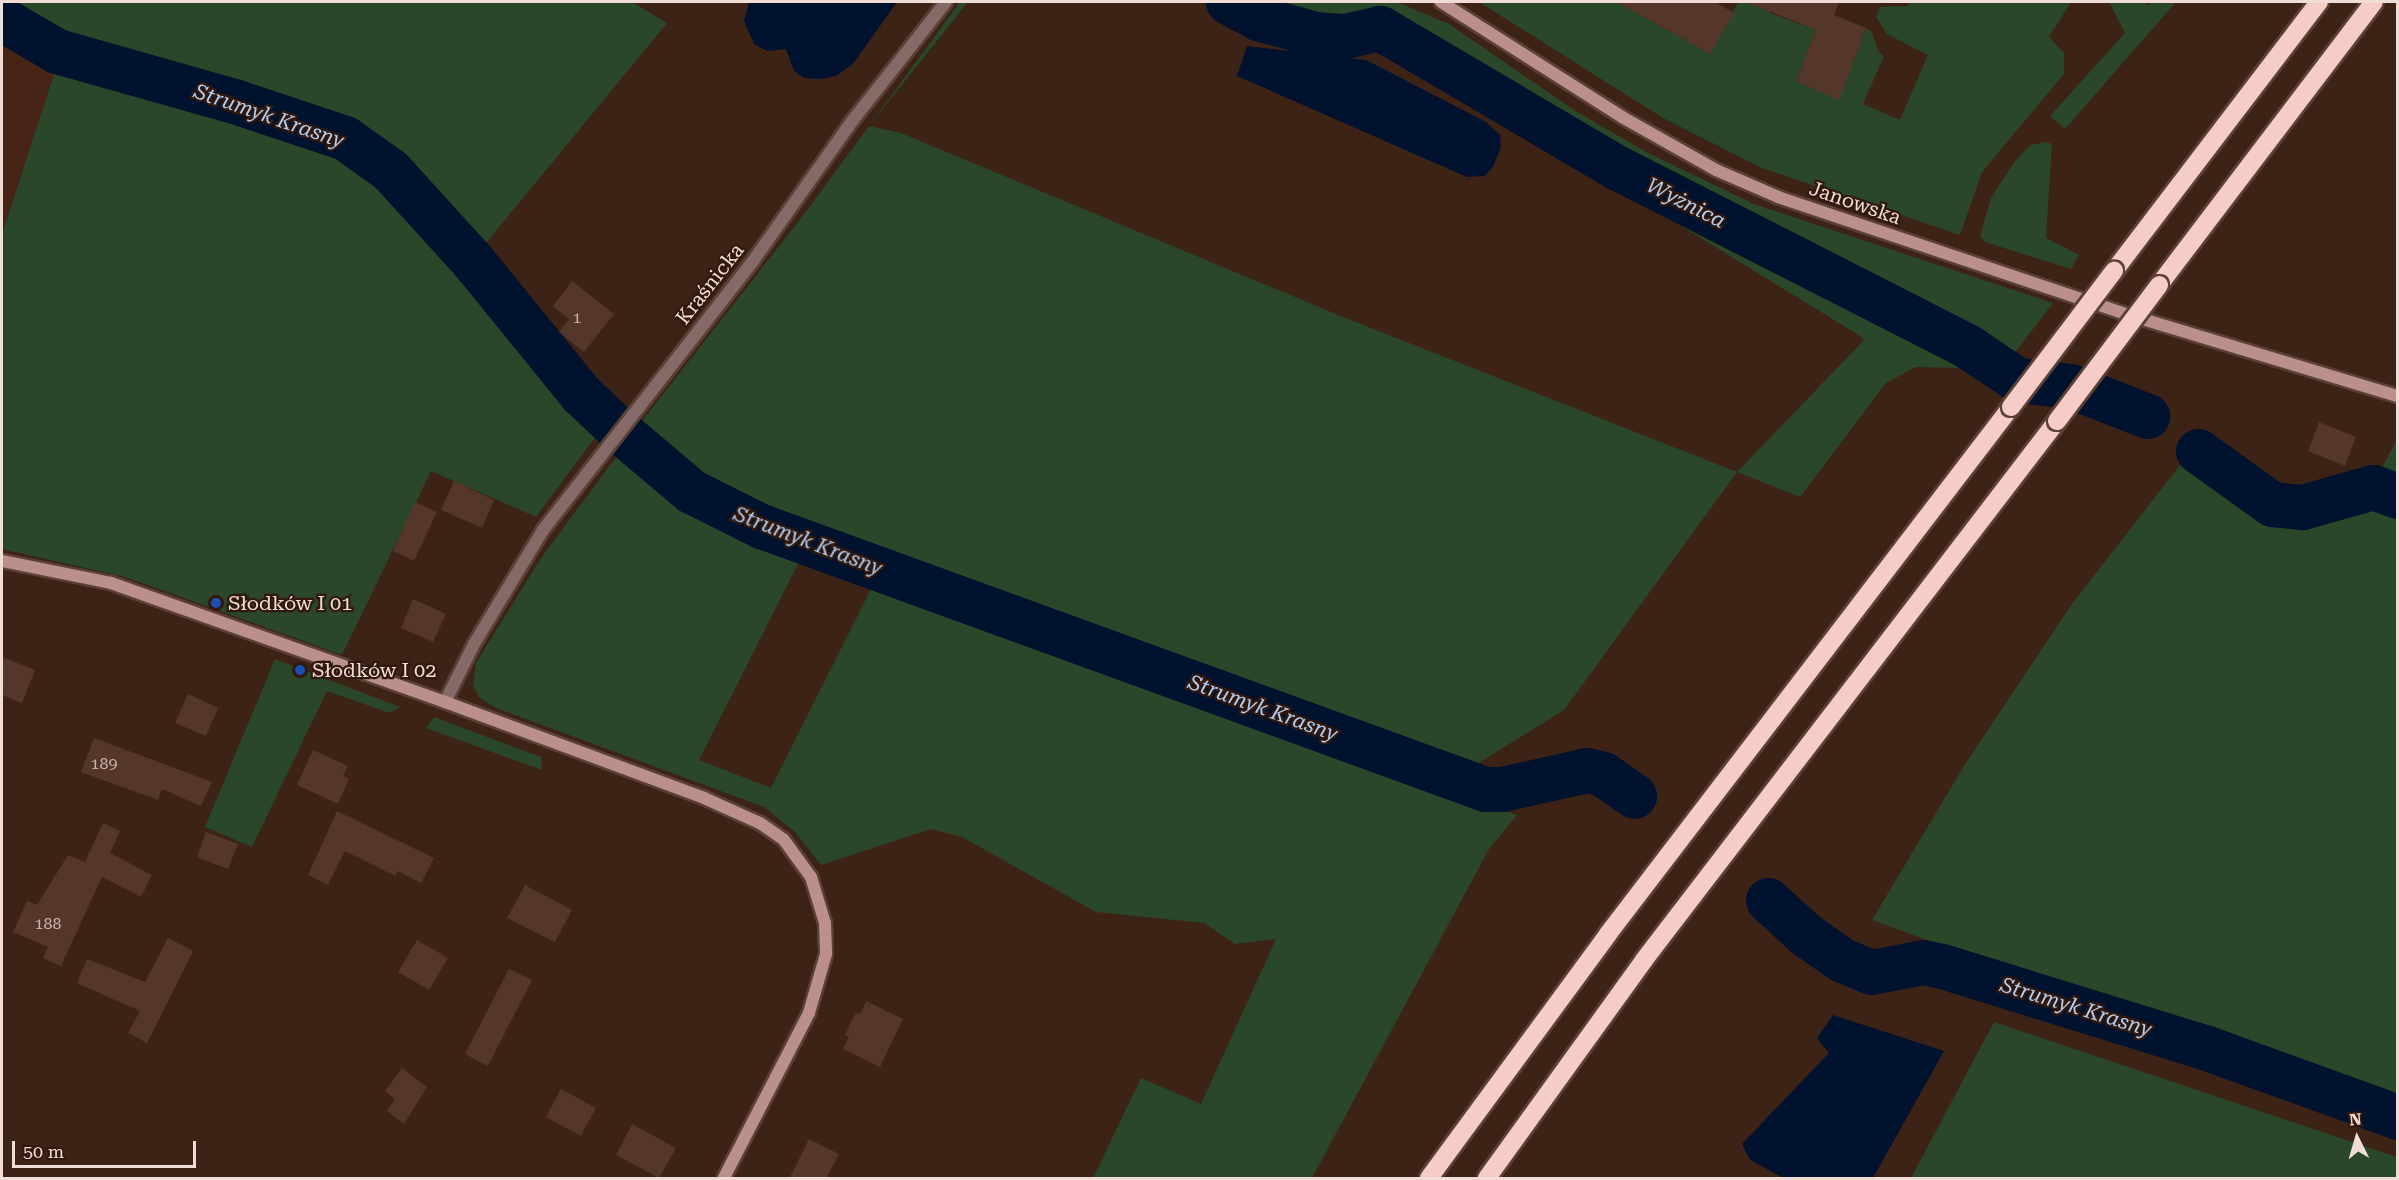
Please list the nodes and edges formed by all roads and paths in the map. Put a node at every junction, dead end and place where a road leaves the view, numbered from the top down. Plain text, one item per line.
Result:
1 (946, 2) edge
2 (1441, 2) edge
3 (2319, 2) edge
4 (2374, 2) edge
5 (2397, 396) edge
6 (2, 561) edge
7 (445, 702) junction
8 (724, 1179) edge
9 (1429, 1179) edge
10 (1487, 1179) edge

1 - 7 street, Kraśnicka
2 - 5 street, Janowska
3 - 9 highway, bridge
4 - 10 highway, bridge
6 - 7 street
7 - 8 street

